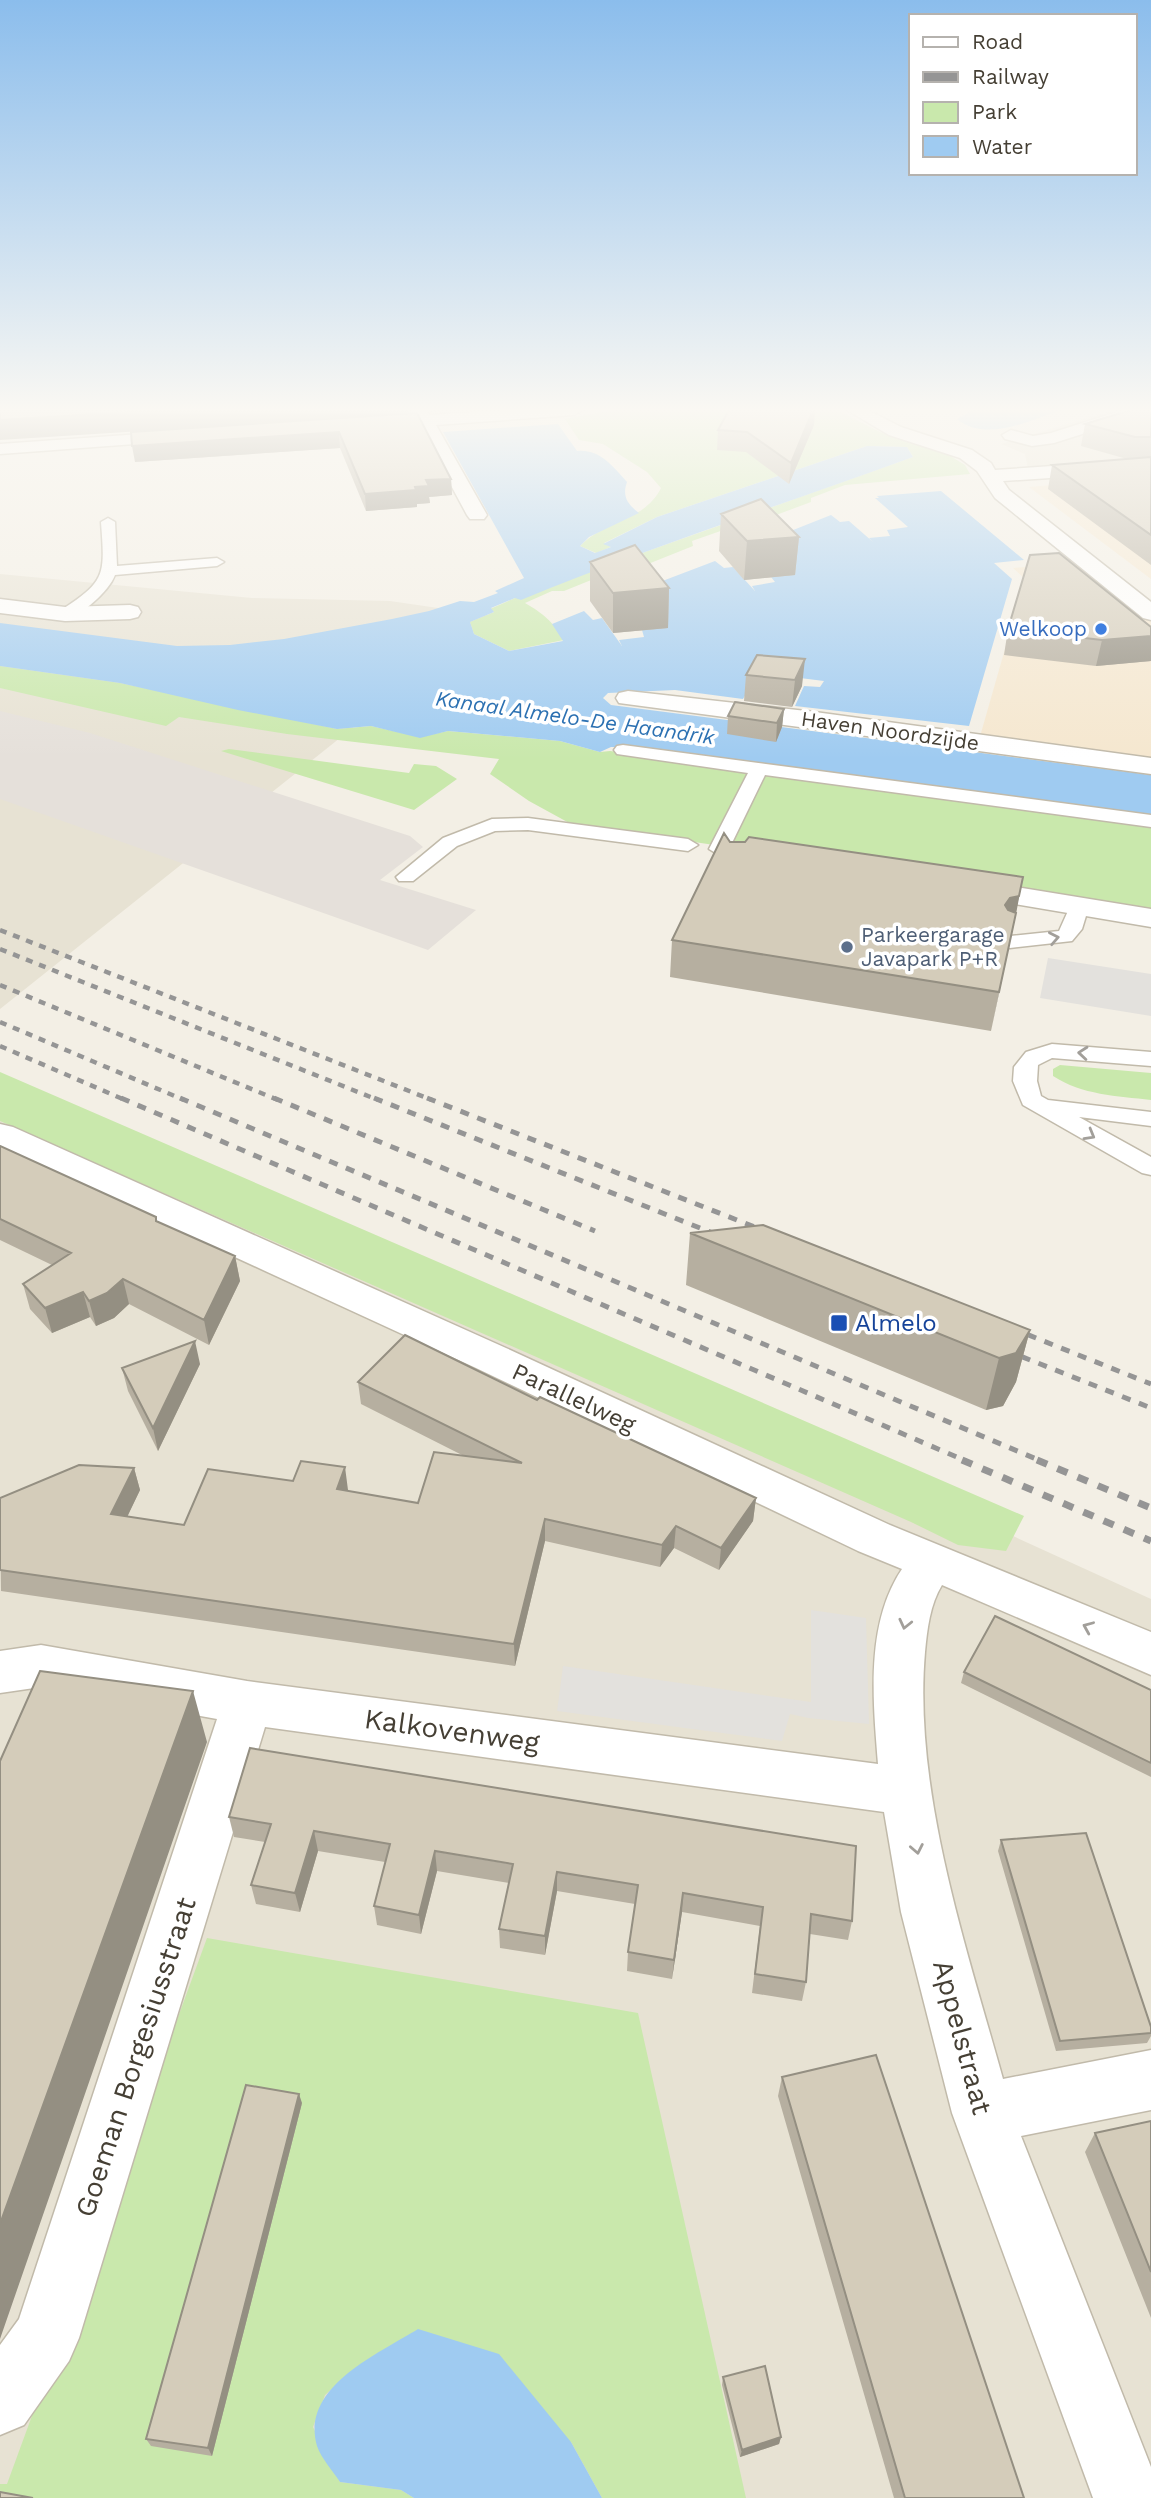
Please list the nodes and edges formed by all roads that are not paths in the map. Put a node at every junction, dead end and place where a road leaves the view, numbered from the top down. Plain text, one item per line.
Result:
1 (108, 527) edge
2 (1043, 527) edge
3 (217, 562) dead end
4 (109, 571) junction
5 (0, 606) edge
6 (130, 612) dead end
7 (1151, 612) edge
8 (65, 614) junction
9 (628, 698) dead end
10 (623, 750) dead end
11 (1151, 766) edge
12 (759, 769) junction
13 (1151, 821) edge
14 (688, 845) dead end
15 (719, 849) edge
16 (406, 877) dead end
17 (937, 884) edge
18 (1079, 906) junction
19 (1151, 918) edge
20 (1010, 942) edge
21 (1151, 1059) edge
22 (1031, 1100) junction
23 (1105, 1114) junction
24 (1151, 1119) edge
25 (0, 1135) edge
26 (1151, 1136) edge
27 (1151, 1167) edge
28 (932, 1562) junction
29 (1151, 1654) edge
30 (0, 1672) edge
31 (247, 1703) junction
32 (906, 1791) junction
33 (1151, 2080) edge
34 (982, 2113) junction
35 (0, 2401) edge
36 (1128, 2498) edge

1 - 4 lane
2 - 7 street
3 - 4 lane
4 - 8 lane
5 - 8 street
6 - 8 street
9 - 11 street, Haven Noordzijde
10 - 12 lane
12 - 13 lane
12 - 15 lane
14 - 16 lane
17 - 18 street
18 - 19 street
20 -> 18 lane
21 -> 22 lane
22 - 23 lane
22 -> 27 lane
23 - 24 lane
23 - 26 lane
25 - 28 street, Parallelweg
29 -> 28 street, Parallelweg
28 -> 32 street, Appelstraat
30 - 31 street, Kalkovenweg
31 - 32 street, Kalkovenweg
31 - 35 street, Goeman Borgesiusstraat
32 -> 34 street, Appelstraat
33 - 34 street
34 - 36 street, Appelstraat

